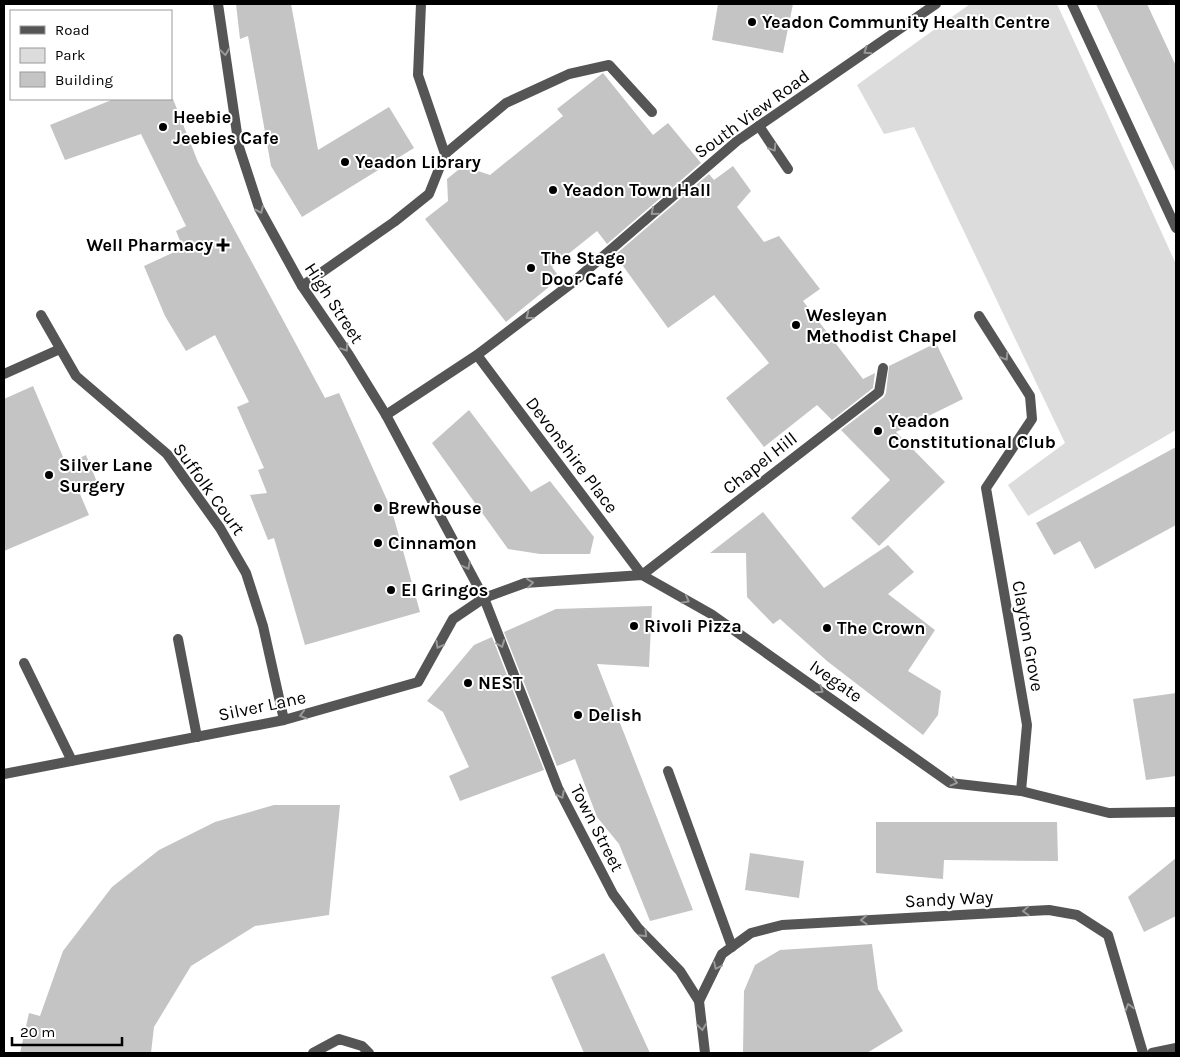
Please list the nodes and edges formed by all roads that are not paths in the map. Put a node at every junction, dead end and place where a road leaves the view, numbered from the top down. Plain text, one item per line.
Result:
1 (218, 4) edge
2 (420, 4) edge
3 (936, 4) edge
4 (1072, 4) edge
5 (652, 112) dead end
6 (759, 126) junction
7 (445, 154) junction
8 (788, 169) dead end
9 (1176, 228) edge
10 (302, 286) junction
11 (41, 315) dead end
12 (979, 316) dead end
13 (60, 348) junction
14 (477, 354) junction
15 (883, 368) dead end
16 (4, 374) edge
17 (386, 415) junction
18 (642, 575) junction
19 (484, 598) junction
20 (178, 638) dead end
21 (24, 663) dead end
22 (284, 720) junction
23 (197, 737) junction
24 (72, 761) junction
25 (668, 772) dead end
26 (4, 774) edge
27 (1021, 791) junction
28 (1176, 812) edge
29 (732, 947) junction
30 (699, 1001) junction
31 (1176, 1048) edge
32 (313, 1053) edge
33 (369, 1053) edge
34 (705, 1053) edge
35 (1143, 1053) edge
36 (1152, 1053) edge

1 -> 10 street, High Street
2 - 7 street
3 -> 6 street, South View Road
4 - 9 street
5 - 7 street
6 -> 8 street
6 -> 14 street, South View Road
7 - 10 street
10 -> 17 street, High Street
11 - 13 street, Suffolk Court
12 -> 27 street, Clayton Grove
13 - 16 street
13 - 22 street, Suffolk Court
14 - 17 street, South View Road
14 - 18 street, Devonshire Place
15 - 18 street, Chapel Hill
17 -> 19 street, High Street
19 -> 18 street
18 -> 27 street, Ivegate
19 -> 22 street, Silver Lane
19 -> 30 street, Town Street
20 - 23 street
21 - 24 street
22 - 23 street, Silver Lane
23 - 24 street, Silver Lane
24 - 26 street, Silver Lane
25 - 29 street
27 - 28 street, Ivegate
29 -> 30 street, Sandy Way
35 -> 29 street, Sandy Way
30 -> 34 street, Town Street
31 - 36 street
32 - 33 street

